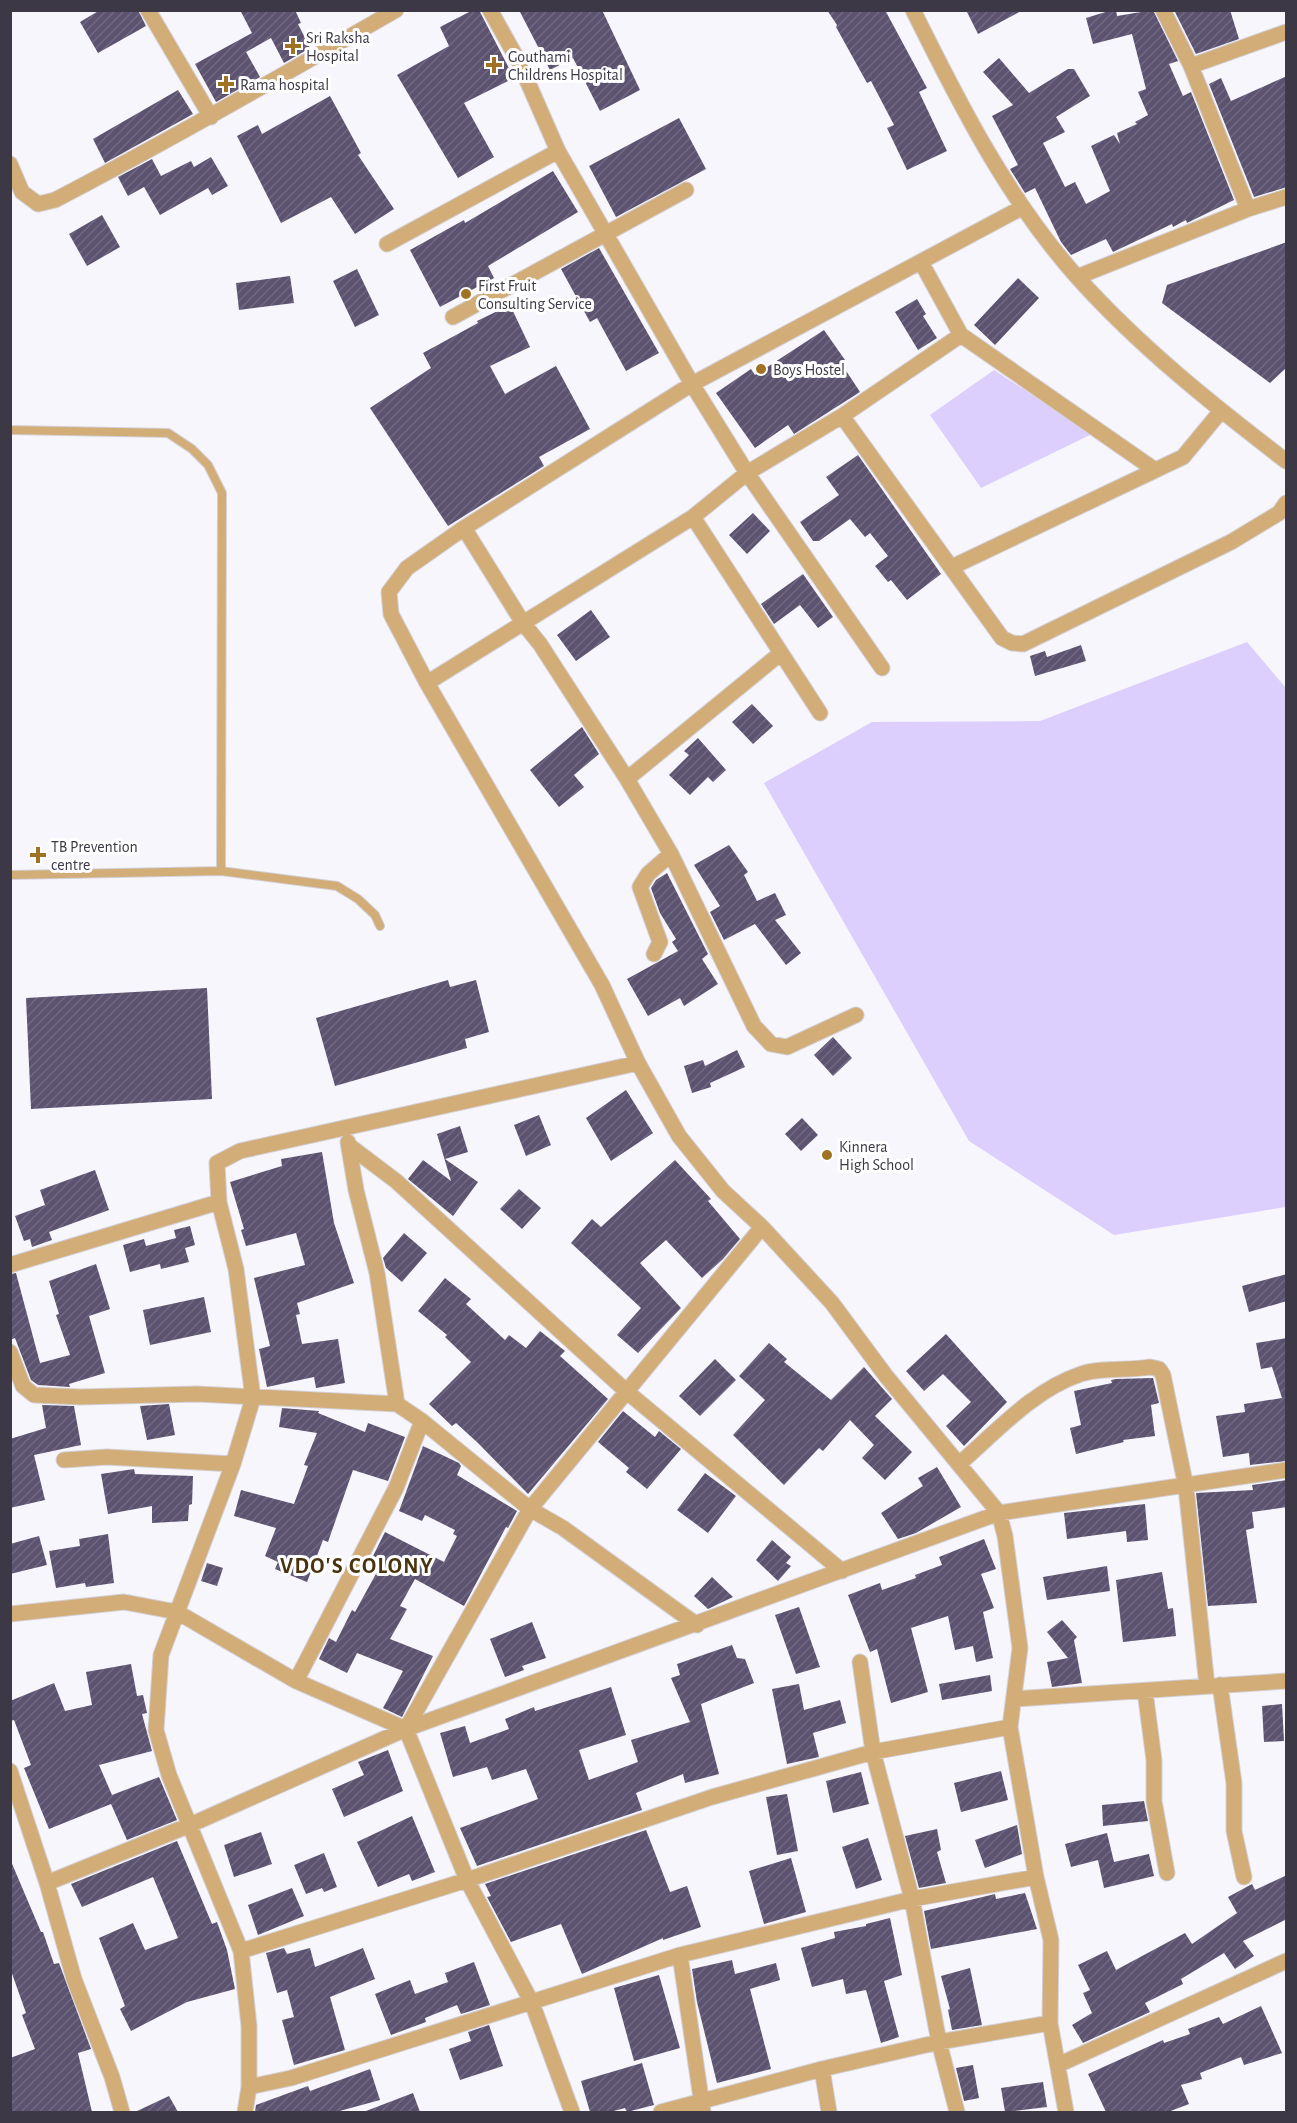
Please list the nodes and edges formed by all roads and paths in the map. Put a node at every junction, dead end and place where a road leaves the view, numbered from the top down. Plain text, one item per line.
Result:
1 (148, 10) edge
2 (396, 10) edge
3 (490, 10) edge
4 (913, 10) edge
5 (1163, 10) edge
6 (1287, 32) edge
7 (1191, 66) junction
8 (211, 117) junction
9 (558, 151) junction
10 (10, 164) edge
11 (686, 190) dead end
12 (1287, 197) edge
13 (1023, 207) junction
14 (1248, 209) junction
15 (606, 234) junction
16 (387, 244) dead end
17 (921, 262) junction
18 (1077, 277) junction
19 (453, 317) dead end
20 (962, 335) junction
21 (692, 384) junction
22 (1221, 411) junction
23 (842, 416) junction
24 (10, 430) edge
25 (1287, 461) edge
26 (1155, 470) junction
27 (747, 473) junction
28 (1287, 503) edge
29 (693, 517) junction
30 (464, 528) junction
31 (952, 567) junction
32 (523, 623) junction
33 (781, 653) junction
34 (882, 668) dead end
35 (427, 683) junction
36 (820, 713) dead end
37 (627, 779) junction
38 (671, 854) junction
39 (221, 871) junction
40 (10, 875) edge
41 (380, 926) dead end
42 (654, 954) dead end
43 (856, 1015) dead end
44 (638, 1063) junction
45 (341, 1129) junction
46 (351, 1147) junction
47 (219, 1202) junction
48 (762, 1227) junction
49 (10, 1265) edge
50 (10, 1352) edge
51 (626, 1391) junction
52 (253, 1398) junction
53 (397, 1404) junction
54 (422, 1420) junction
55 (64, 1460) dead end
56 (233, 1464) junction
57 (959, 1464) junction
58 (1287, 1470) edge
59 (1186, 1487) junction
60 (530, 1509) junction
61 (999, 1513) junction
62 (842, 1571) junction
63 (177, 1612) junction
64 (10, 1614) edge
65 (697, 1625) junction
66 (860, 1662) dead end
67 (296, 1681) junction
68 (1287, 1681) edge
69 (1213, 1686) junction
70 (1145, 1691) junction
71 (1014, 1699) junction
72 (1010, 1727) junction
73 (406, 1730) junction
74 (873, 1752) junction
75 (10, 1771) edge
76 (190, 1826) junction
77 (1167, 1873) dead end
78 (1036, 1877) junction
79 (1244, 1877) dead end
80 (467, 1880) junction
81 (47, 1883) junction
82 (912, 1899) junction
83 (241, 1951) junction
84 (680, 1954) junction
85 (1287, 1960) edge
86 (532, 2003) junction
87 (1050, 2023) junction
88 (939, 2042) junction
89 (1058, 2065) junction
90 (822, 2069) junction
91 (249, 2087) junction
92 (702, 2108) edge
93 (122, 2112) edge
94 (246, 2112) edge
95 (572, 2112) edge
96 (661, 2112) edge
97 (830, 2112) edge
98 (957, 2112) edge
99 (1066, 2112) edge

1 - 8 street
2 - 8 street
3 - 9 street
4 - 13 street
5 - 7 street
6 - 7 street
7 - 14 street
8 - 10 street
9 - 15 street
9 - 16 street
11 - 15 street
12 - 14 street
13 - 17 street
13 - 18 street
14 - 18 street
15 - 19 street
15 - 21 street
17 - 20 street
17 - 21 street
18 - 22 street
20 - 23 street
20 - 26 street
21 - 27 street
21 - 30 street
22 - 25 street
22 - 26 street
23 - 27 street
23 - 31 street
24 - 39 lane
26 - 31 street
27 - 29 street
27 - 34 street
28 - 31 street
29 - 32 street
29 - 33 street
30 - 32 street
30 - 35 street
32 - 35 street
32 - 37 street
33 - 36 street
33 - 37 street
35 - 44 street
37 - 38 street
38 - 42 street
38 - 43 street
39 - 40 lane
39 - 41 lane
44 - 45 street
44 - 48 street
45 - 46 street
45 - 47 street
46 - 51 street
46 - 53 street
47 - 49 street
47 - 52 street
48 - 51 street
48 - 57 street
50 - 52 street
51 - 60 street
51 - 62 street
52 - 53 street
52 - 56 street
53 - 54 street
54 - 60 street
54 - 67 street
55 - 56 street
56 - 63 street
57 - 59 street
57 - 61 street
58 - 59 street
59 - 61 street
59 - 69 street
60 - 65 street
60 - 73 street
61 - 62 street
61 - 71 street
62 - 65 street
63 - 64 street
63 - 67 street
63 - 76 street
65 - 73 street
66 - 74 street
67 - 73 street
68 - 69 street
69 - 70 street
69 - 79 street
70 - 71 street
70 - 77 street
71 - 72 street
72 - 74 street
72 - 78 street
73 - 76 street
73 - 80 street
74 - 80 street
74 - 82 street
75 - 81 street
76 - 81 street
76 - 83 street
78 - 82 street
78 - 87 street
80 - 83 street
80 - 86 street
81 - 93 street
82 - 84 street
82 - 88 street
83 - 91 street
84 - 86 street
84 - 92 street
85 - 89 street
86 - 91 street
86 - 95 street
87 - 88 street
87 - 89 street
88 - 90 street
88 - 98 street
89 - 99 street
90 - 92 street
90 - 97 street
91 - 94 street
92 - 96 street

